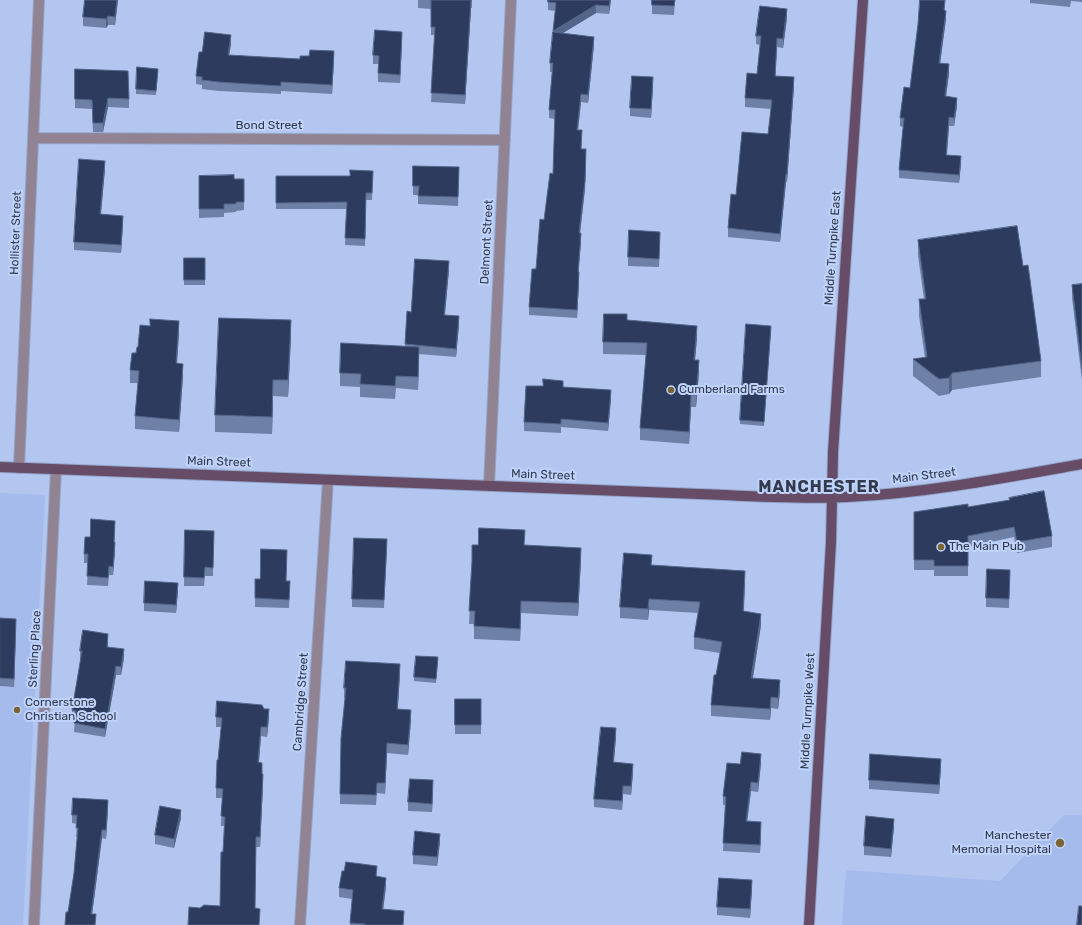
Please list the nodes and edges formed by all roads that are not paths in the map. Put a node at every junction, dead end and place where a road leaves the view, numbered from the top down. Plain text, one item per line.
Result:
1 (39, 0) edge
2 (512, 0) edge
3 (863, 0) edge
4 (33, 138) junction
5 (505, 140) junction
6 (1082, 464) edge
7 (0, 467) edge
8 (19, 468) junction
9 (56, 469) junction
10 (328, 480) junction
11 (489, 486) junction
12 (831, 498) junction
13 (34, 925) edge
14 (300, 925) edge
15 (809, 925) edge

1 - 4 street, Hollister Street
2 - 5 street, Delmont Street
3 - 12 main road, Middle Turnpike East
4 - 5 street, Bond Street
4 - 8 street, Hollister Street
5 - 11 street, Delmont Street
6 - 12 main road, Main Street
7 - 8 main road, Main Street
8 - 9 main road, Main Street
9 - 10 main road, Main Street
9 - 13 street, Sterling Place
10 - 11 main road, Main Street
10 - 14 street, Cambridge Street
11 - 12 main road, Main Street
12 - 15 main road, Middle Turnpike West

